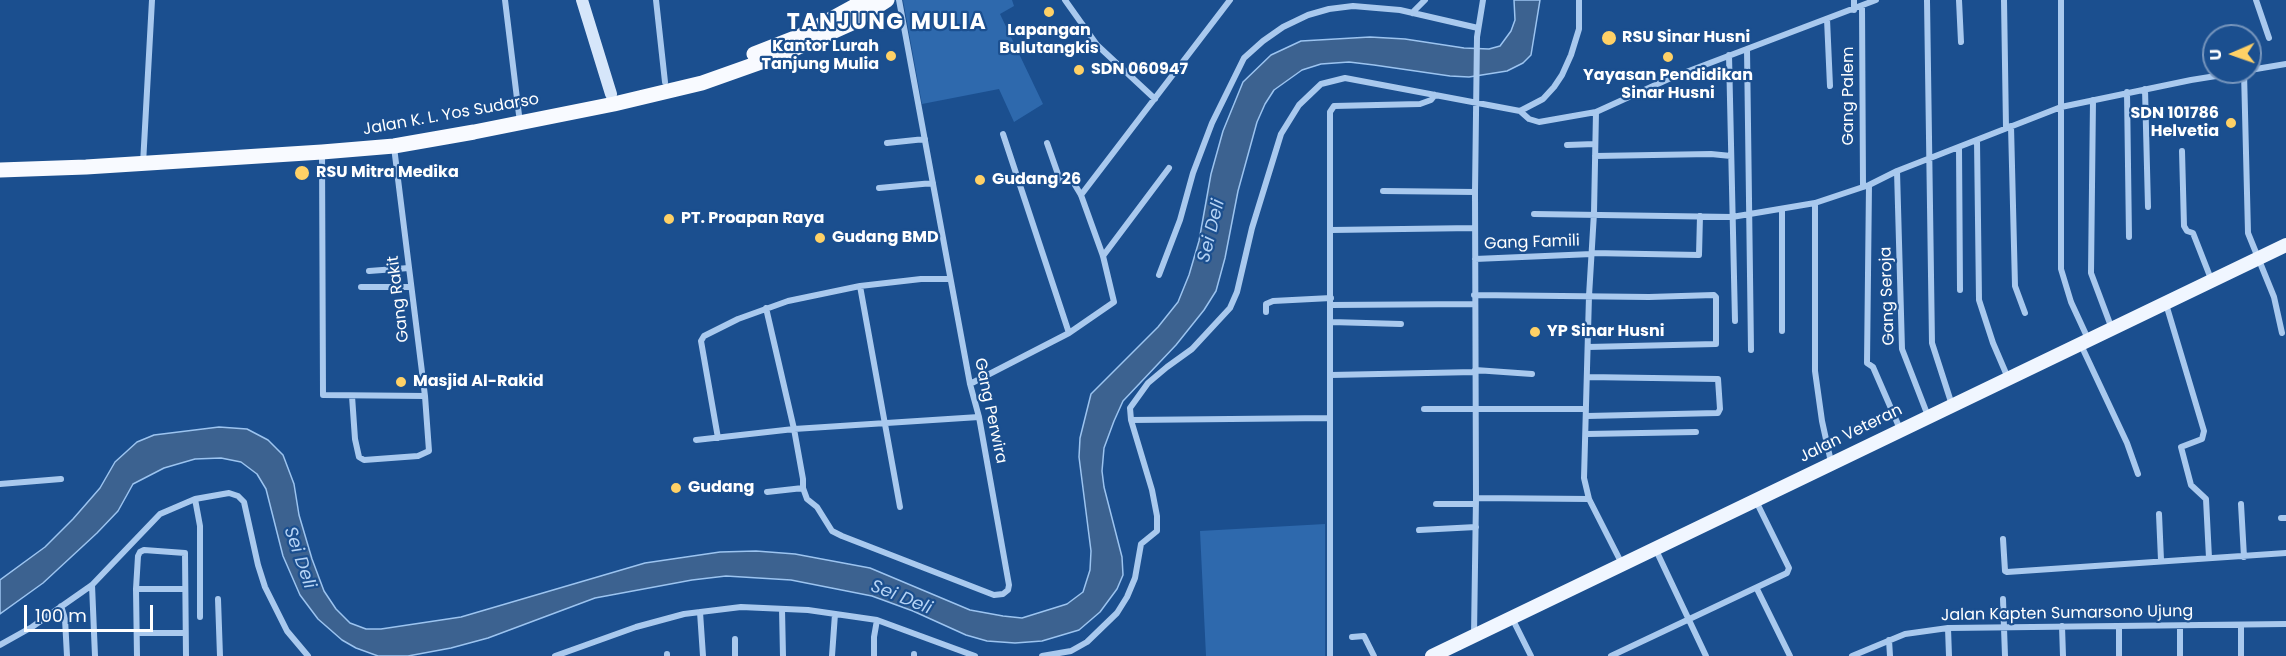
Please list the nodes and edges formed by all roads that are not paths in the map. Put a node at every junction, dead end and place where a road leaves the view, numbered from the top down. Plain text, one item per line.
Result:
1 (152, 0) edge
2 (505, 0) edge
3 (582, 0) edge
4 (656, 0) edge
5 (866, 0) edge
6 (887, 0) edge
7 (899, 0) edge
8 (1065, 0) edge
9 (1230, 0) edge
10 (1371, 0) edge
11 (1425, 0) edge
12 (1483, 0) edge
13 (1579, 0) edge
14 (1854, 0) edge
15 (1876, 0) edge
16 (1927, 0) edge
17 (1959, 0) edge
18 (2004, 0) edge
19 (2061, 0) edge
20 (2256, 0) edge
21 (1862, 6) junction
22 (1378, 8) junction
23 (1854, 10) junction
24 (1412, 13) junction
25 (1827, 19) junction
26 (1478, 28) junction
27 (2269, 38) dead end
28 (1961, 42) dead end
29 (1747, 49) junction
30 (1729, 56) junction
31 (2286, 64) edge
32 (2262, 68) edge
33 (2202, 79) edge
34 (665, 82) junction
35 (2242, 84) edge
36 (1830, 86) dead end
37 (2145, 89) junction
38 (2127, 93) junction
39 (1435, 95) junction
40 (612, 99) junction
41 (1155, 99) junction
42 (2093, 100) junction
43 (1477, 104) junction
44 (2061, 107) junction
45 (1521, 111) junction
46 (1596, 112) junction
47 (519, 115) junction
48 (2008, 127) junction
49 (1003, 134) dead end
50 (925, 139) junction
51 (1977, 140) junction
52 (887, 142) dead end
53 (1047, 143) dead end
54 (1595, 144) junction
55 (1567, 145) dead end
56 (394, 146) junction
57 (1959, 148) junction
58 (315, 149) junction
59 (2182, 152) dead end
60 (1595, 156) junction
61 (1731, 156) junction
62 (143, 159) junction
63 (0, 160) edge
64 (1928, 160) junction
65 (1169, 168) dead end
66 (0, 170) edge
67 (1897, 171) junction
68 (933, 183) junction
69 (1866, 186) junction
70 (879, 188) dead end
71 (1383, 191) dead end
72 (1475, 192) junction
73 (1081, 195) junction
74 (1815, 203) junction
75 (2148, 207) dead end
76 (1782, 209) junction
77 (1594, 213) junction
78 (1534, 214) dead end
79 (1751, 215) junction
80 (1700, 216) junction
81 (1732, 217) junction
82 (1475, 228) junction
83 (1331, 230) junction
84 (2129, 237) dead end
85 (2286, 245) edge
86 (1592, 253) junction
87 (1103, 256) junction
88 (2260, 257) junction
89 (1474, 259) junction
90 (409, 268) junction
91 (369, 271) dead end
92 (1159, 275) dead end
93 (950, 279) junction
94 (2212, 280) junction
95 (860, 286) junction
96 (361, 287) dead end
97 (411, 287) junction
98 (1960, 290) dead end
99 (1474, 295) junction
100 (1589, 296) junction
101 (1331, 302) junction
102 (1474, 304) junction
103 (2166, 304) junction
104 (766, 308) junction
105 (1266, 312) dead end
106 (2025, 313) dead end
107 (1735, 321) dead end
108 (1331, 322) junction
109 (1401, 324) dead end
110 (2112, 330) junction
111 (1782, 331) dead end
112 (1069, 333) junction
113 (2282, 333) dead end
114 (2085, 343) junction
115 (1588, 347) junction
116 (1751, 350) dead end
117 (1475, 371) junction
118 (1532, 374) dead end
119 (1331, 375) junction
120 (1587, 377) junction
121 (2008, 378) junction
122 (970, 384) junction
123 (352, 396) junction
124 (425, 396) junction
125 (1952, 405) junction
126 (1424, 409) dead end
127 (1475, 410) junction
128 (1587, 412) junction
129 (1928, 416) junction
130 (979, 417) junction
131 (1330, 418) junction
132 (1131, 420) junction
133 (885, 422) junction
134 (794, 429) junction
135 (1900, 429) junction
136 (1696, 432) dead end
137 (1587, 434) junction
138 (718, 438) junction
139 (696, 440) dead end
140 (1831, 462) junction
141 (2138, 474) dead end
142 (60, 479) dead end
143 (0, 484) edge
144 (803, 488) junction
145 (767, 492) dead end
146 (195, 499) junction
147 (1589, 499) junction
148 (1755, 499) junction
149 (1476, 501) junction
150 (1436, 504) dead end
151 (2241, 504) dead end
152 (900, 507) dead end
153 (2159, 514) dead end
154 (1476, 526) junction
155 (1419, 530) dead end
156 (2003, 539) dead end
157 (1655, 548) junction
158 (2286, 553) edge
159 (2244, 556) junction
160 (2209, 558) junction
161 (2161, 560) junction
162 (1622, 564) junction
163 (92, 585) junction
164 (135, 589) junction
165 (185, 589) junction
166 (1757, 589) junction
167 (218, 599) dead end
168 (2003, 599) dead end
169 (61, 606) junction
170 (782, 609) junction
171 (700, 612) junction
172 (836, 614) junction
173 (200, 617) dead end
174 (1512, 617) junction
175 (878, 620) junction
176 (1690, 620) junction
177 (2286, 624) edge
178 (2241, 625) junction
179 (2062, 626) junction
180 (2119, 626) junction
181 (2180, 626) junction
182 (1948, 628) junction
183 (2004, 628) junction
184 (138, 633) junction
185 (184, 633) junction
186 (1474, 635) junction
187 (1352, 637) dead end
188 (735, 639) dead end
189 (1890, 640) junction
190 (0, 645) edge
191 (67, 656) edge
192 (95, 656) edge
193 (138, 656) edge
194 (186, 656) edge
195 (220, 656) edge
196 (308, 656) edge
197 (555, 656) edge
198 (703, 656) edge
199 (735, 656) edge
200 (783, 656) edge
201 (832, 656) edge
202 (874, 656) edge
203 (975, 656) edge
204 (1042, 656) edge
205 (1330, 656) edge
206 (1374, 656) edge
207 (1432, 656) edge
208 (1532, 656) edge
209 (1612, 656) edge
210 (1706, 656) edge
211 (1790, 656) edge
212 (1852, 656) edge
213 (1890, 656) edge
214 (1949, 656) edge
215 (2005, 656) edge
216 (2063, 656) edge
217 (2120, 656) edge
218 (2180, 656) edge
219 (2241, 656) edge

1 - 62 street
2 - 47 street
3 - 40 main road
4 - 34 street
5 - 34 highway, Jalan K. L. Yos Sudarso
6 - 40 highway, Jalan K. L. Yos Sudarso
7 - 50 street, Gang Perwira
8 - 41 street
9 - 41 street
10 - 22 street
11 - 24 street
12 - 26 street
13 - 45 street
14 - 23 street
15 - 21 street
16 - 64 street
17 - 28 street
18 - 48 street
19 - 44 street
20 - 27 street
21 - 23 street
21 - 69 street, Gang Palem
22 - 24 street
22 - 92 street
23 - 25 street
24 - 26 street
25 - 29 street
25 - 36 street
26 - 43 street
29 - 30 street
29 - 79 street
30 - 46 street
30 - 61 street
31 - 32 street
33 - 37 street
34 - 40 highway, Jalan K. L. Yos Sudarso
35 - 88 street
37 - 38 street
37 - 75 street
38 - 42 street
38 - 84 street
39 - 43 street
39 - 83 street
39 - 132 street
40 - 47 highway, Jalan K. L. Yos Sudarso
40 - 56 highway, Jalan K. L. Yos Sudarso
41 - 73 street
42 - 44 street
42 - 110 street
43 - 45 street
43 - 72 street
44 - 48 street
44 - 114 street
45 - 46 street
46 - 54 street
47 - 58 highway, Jalan K. L. Yos Sudarso
48 - 51 street
48 - 106 street
49 - 112 street
50 - 52 street
50 - 68 street, Gang Perwira
51 - 57 street
51 - 121 street
53 - 73 street
54 - 55 street
54 - 60 street
56 - 58 highway, Jalan K. L. Yos Sudarso
56 - 90 street, Gang Rakit
57 - 64 street
57 - 98 street
58 - 62 highway, Jalan K. L. Yos Sudarso
58 - 123 street
59 - 94 street
60 - 61 street
60 - 77 street
61 - 81 street
62 - 63 highway, Jalan K. L. Yos Sudarso
62 - 66 highway, Jalan K. L. Yos Sudarso
64 - 67 street
64 - 125 street
65 - 87 street
67 - 69 street
67 - 129 street, Gang Seroja
68 - 70 street
68 - 93 street, Gang Perwira
69 - 74 street
69 - 135 street, Gang Palem
71 - 72 street
72 - 82 street
73 - 87 street
74 - 76 street
74 - 140 street
76 - 79 street
76 - 111 street
77 - 78 street
77 - 80 street
77 - 86 street
79 - 81 street
79 - 116 street
80 - 81 street
80 - 86 street, Gang Famili
81 - 107 street
82 - 83 street
82 - 89 street
83 - 101 street
85 - 88 main road, Jalan Veteran
86 - 89 street, Gang Famili
86 - 100 street
87 - 112 street
88 - 94 main road, Jalan Veteran
88 - 113 street
89 - 99 street
90 - 91 street
90 - 97 street, Gang Rakit
93 - 95 street
93 - 122 street, Gang Perwira
94 - 103 main road, Jalan Veteran
95 - 104 street
95 - 133 street
96 - 97 street
97 - 124 street, Gang Rakit
99 - 100 street
99 - 102 street
100 - 115 street
100 - 115 street
101 - 102 street
101 - 105 street
101 - 108 street
102 - 117 street
103 - 110 main road, Jalan Veteran
103 - 160 street
104 - 134 street
104 - 138 street
108 - 109 street
108 - 119 street
110 - 114 main road, Jalan Veteran
112 - 122 street
114 - 121 main road, Jalan Veteran
114 - 141 street
115 - 120 street
117 - 118 street
117 - 119 street
117 - 127 street
119 - 131 street
120 - 128 street
120 - 128 street
121 - 125 main road, Jalan Veteran
122 - 130 street, Gang Perwira
123 - 124 street
123 - 124 street, Gang Rakit
125 - 129 main road, Jalan Veteran
126 - 127 street
127 - 128 street
127 - 149 street
128 - 137 street
129 - 135 main road, Jalan Veteran
130 - 133 street
130 - 144 street, Gang Perwira
131 - 132 street
131 - 205 street
132 - 204 street
133 - 134 street
133 - 152 street
134 - 138 street
134 - 144 street
135 - 140 main road, Jalan Veteran
136 - 137 street
137 - 147 street
138 - 139 street
140 - 148 main road, Jalan Veteran
142 - 143 street
144 - 145 street
146 - 163 street
146 - 173 street
146 - 196 street
147 - 149 street
147 - 162 street
148 - 157 main road, Jalan Veteran
148 - 166 street
149 - 150 street
149 - 154 street
151 - 159 street
153 - 161 street
154 - 155 street
154 - 186 street
156 - 161 street
157 - 162 main road, Jalan Veteran
157 - 176 street
158 - 159 street
159 - 160 street
160 - 161 street
162 - 174 main road, Jalan Veteran
163 - 169 street
163 - 192 street
164 - 165 street
164 - 165 street
164 - 184 street
165 - 185 street
166 - 176 street
166 - 211 street
167 - 195 street
168 - 183 street
169 - 190 street
169 - 191 street
170 - 171 street
170 - 172 street
170 - 200 street
171 - 197 street
171 - 198 street
172 - 175 street
172 - 201 street
174 - 186 main road, Jalan Veteran
174 - 208 street
175 - 202 street
175 - 203 street
176 - 209 street
176 - 210 street
177 - 178 street, Jalan Kapten Sumarsono Ujung
178 - 181 street, Jalan Kapten Sumarsono Ujung
178 - 219 street
179 - 180 street, Jalan Kapten Sumarsono Ujung
179 - 183 street, Jalan Kapten Sumarsono Ujung
179 - 216 street
180 - 181 street, Jalan Kapten Sumarsono Ujung
180 - 217 street
181 - 218 street
182 - 183 street, Jalan Kapten Sumarsono Ujung
182 - 189 street, Jalan Kapten Sumarsono Ujung
182 - 214 street
183 - 215 street
184 - 185 street
184 - 193 street
185 - 194 street
186 - 207 main road, Jalan Veteran
187 - 206 street
188 - 199 street
189 - 212 street, Jalan Kapten Sumarsono Ujung
189 - 213 street

